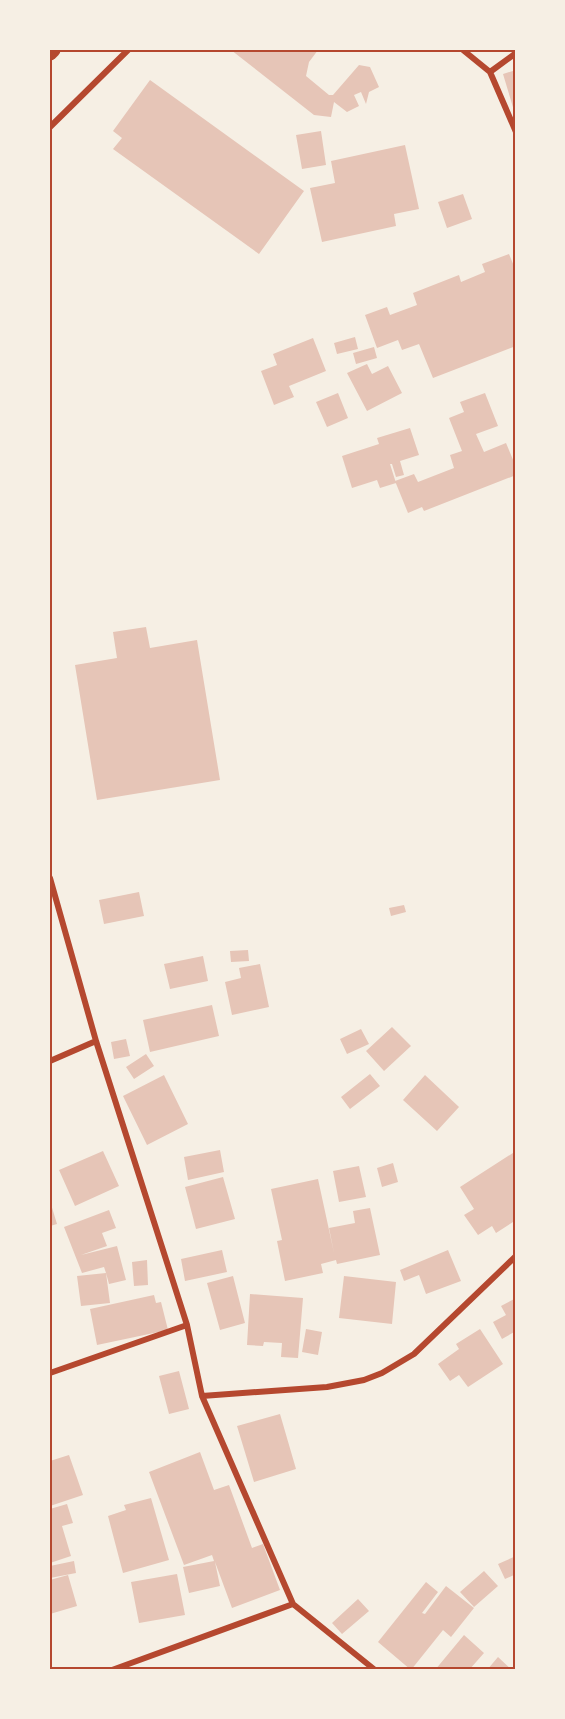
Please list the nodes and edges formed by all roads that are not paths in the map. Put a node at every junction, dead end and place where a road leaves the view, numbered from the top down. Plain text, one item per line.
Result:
1 (53, 50) edge
2 (128, 50) edge
3 (463, 50) edge
4 (50, 53) edge
5 (516, 53) edge
6 (490, 72) junction
7 (50, 126) edge
8 (516, 132) edge
9 (50, 878) edge
10 (96, 1041) junction
11 (50, 1060) edge
12 (516, 1256) edge
13 (187, 1325) junction
14 (50, 1373) edge
15 (202, 1396) junction
16 (293, 1605) junction
17 (112, 1670) edge
18 (375, 1670) edge

1 - 4 main road
2 - 7 street
3 - 6 street
5 - 6 street
6 - 8 street
9 - 10 street
10 - 11 street
10 - 13 street
12 - 15 street
13 - 14 street
13 - 15 street
15 - 16 street
16 - 17 street
16 - 18 street

